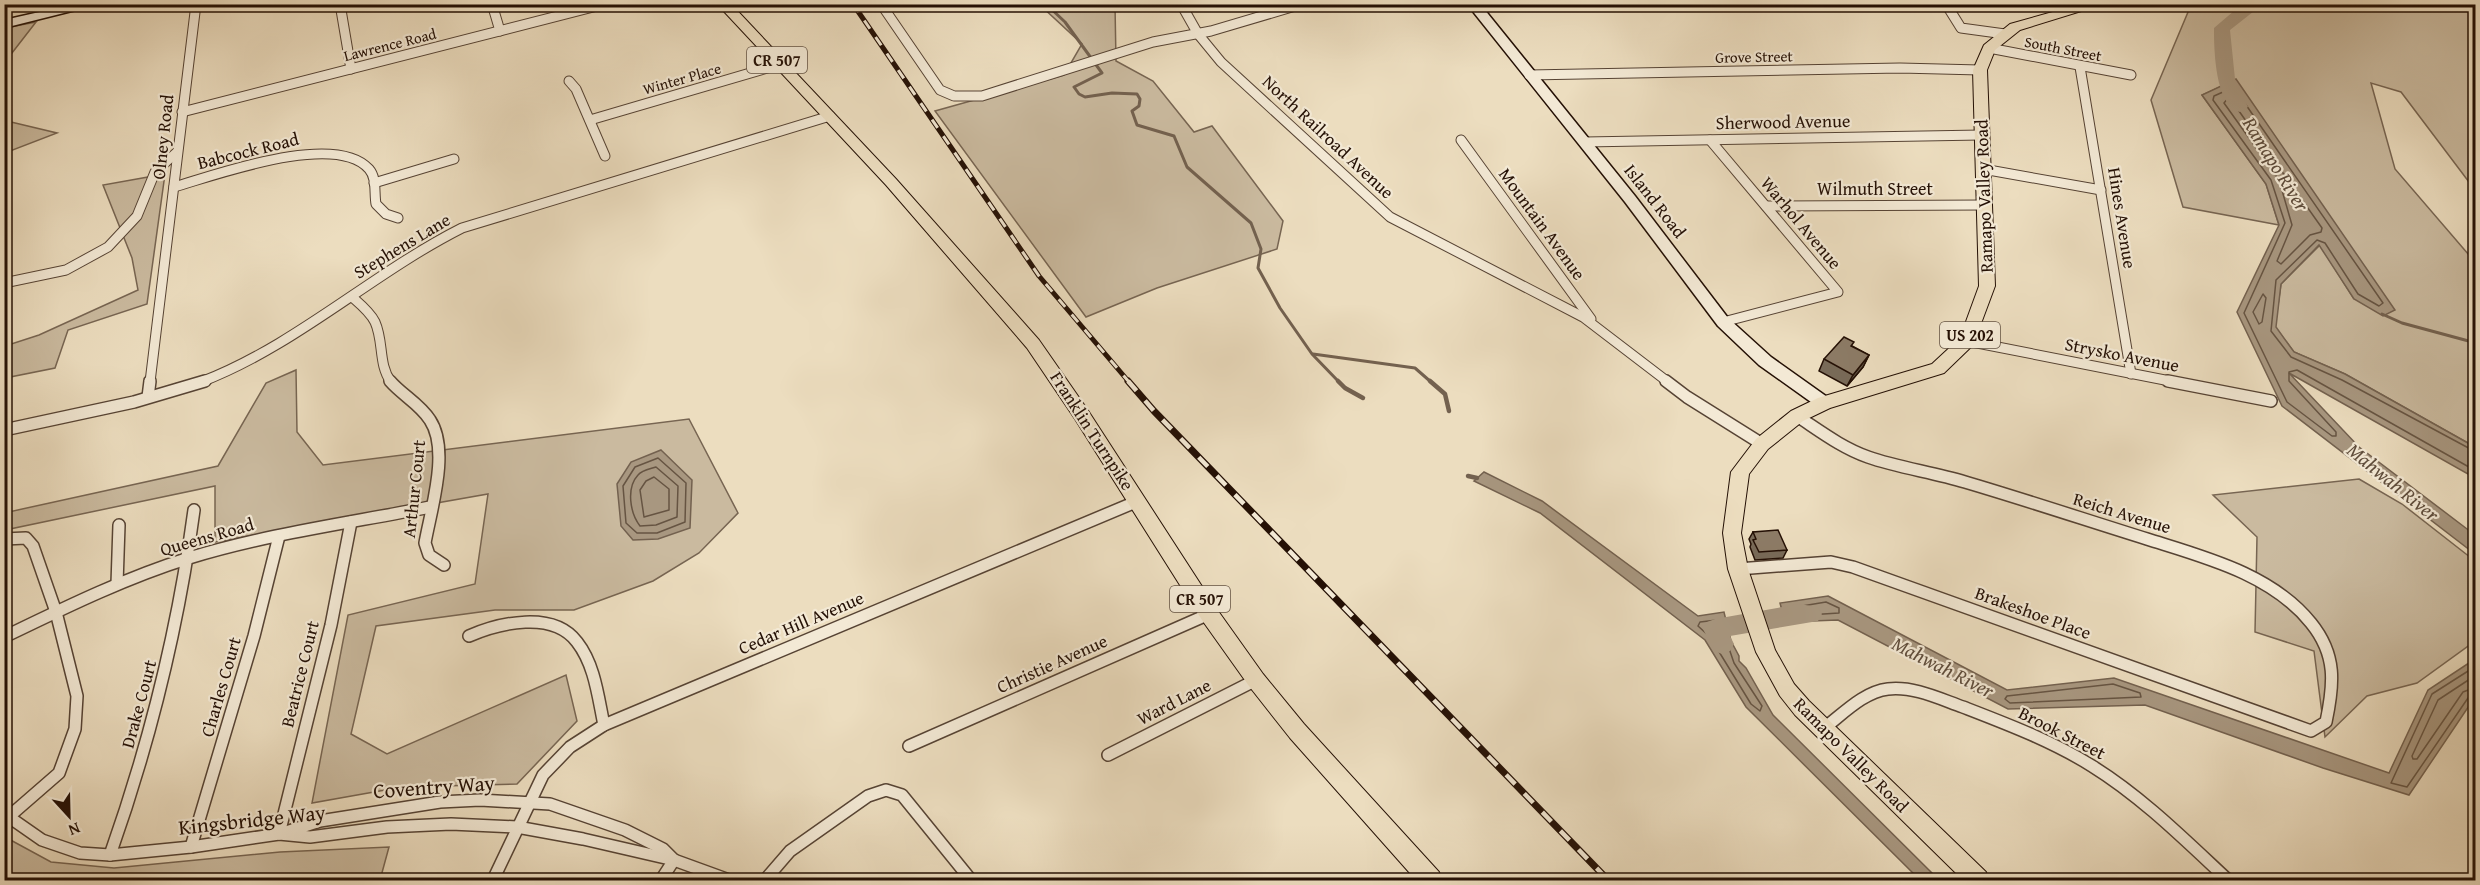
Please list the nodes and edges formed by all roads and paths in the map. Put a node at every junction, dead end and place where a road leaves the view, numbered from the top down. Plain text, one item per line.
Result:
1 (94, 4) edge
2 (196, 4) edge
3 (340, 4) edge
4 (492, 4) edge
5 (605, 4) edge
6 (723, 4) edge
7 (881, 4) edge
8 (1181, 4) edge
9 (1302, 4) edge
10 (1473, 4) edge
11 (1946, 4) edge
12 (2098, 4) edge
13 (4, 24) edge
14 (500, 31) junction
15 (1198, 34) junction
16 (2005, 34) junction
17 (1989, 48) junction
18 (781, 64) junction
19 (2080, 67) junction
20 (351, 69) junction
21 (1980, 70) junction
22 (1529, 75) junction
23 (2131, 75) dead end
24 (569, 81) dead end
25 (182, 112) junction
26 (830, 116) junction
27 (590, 120) junction
28 (1981, 135) junction
29 (1461, 140) dead end
30 (1710, 140) junction
31 (1585, 142) junction
32 (177, 152) junction
33 (605, 156) dead end
34 (454, 159) dead end
35 (1983, 169) junction
36 (374, 183) junction
37 (174, 187) junction
38 (2101, 190) junction
39 (1984, 205) junction
40 (1766, 206) junction
41 (398, 218) dead end
42 (4, 283) edge
43 (352, 297) junction
44 (1723, 322) junction
45 (1597, 328) junction
46 (1967, 341) junction
47 (2131, 374) junction
48 (148, 397) junction
49 (2271, 401) dead end
50 (1824, 403) junction
51 (1797, 416) junction
52 (4, 430) edge
53 (1762, 444) junction
54 (1138, 501) junction
55 (430, 507) junction
56 (194, 510) dead end
57 (351, 522) junction
58 (119, 525) dead end
59 (279, 536) junction
60 (4, 539) edge
61 (189, 558) junction
62 (444, 564) dead end
63 (1738, 569) junction
64 (117, 584) junction
65 (56, 612) junction
66 (1209, 614) junction
67 (469, 636) dead end
68 (4, 637) edge
69 (1256, 680) junction
70 (604, 725) junction
71 (1823, 729) junction
72 (2311, 730) joint
73 (909, 746) dead end
74 (1108, 755) dead end
75 (529, 803) junction
76 (6, 816) edge
77 (517, 828) junction
78 (279, 834) junction
79 (191, 847) junction
80 (110, 855) junction
81 (674, 860) junction
82 (493, 880) edge
83 (661, 880) edge
84 (729, 880) edge
85 (765, 880) edge
86 (971, 880) edge
87 (1431, 880) edge
88 (1978, 880) edge
89 (2228, 880) edge

1 - 13 main road
2 - 25 street, Olney Road
3 - 20 street
4 - 14 street
5 - 14 street, Lawrence Road
6 - 18 main road, Franklin Turnpike / CR 507
7 - 15 street
8 - 15 street, North Railroad Avenue
9 - 15 street
10 - 22 main road, Island Road
11 - 16 street
12 - 16 main road, Ramapo Valley Road / US 202
14 - 20 street, Lawrence Road
15 - 45 street, North Railroad Avenue
16 - 17 main road, Ramapo Valley Road / US 202
17 - 19 street, South Street
17 - 21 main road, Ramapo Valley Road / US 202
18 - 26 main road, Franklin Turnpike / CR 507
18 - 27 street, Winter Place
19 - 23 street, South Street
19 - 38 street, Hines Avenue
20 - 25 street, Lawrence Road
21 - 22 street, Grove Street
21 - 28 main road, Ramapo Valley Road / US 202
22 - 31 main road, Island Road
24 - 27 street
25 - 32 street, Olney Road
26 - 43 street, Stephens Lane
26 - 54 main road, Franklin Turnpike / CR 507
27 - 33 street
28 - 30 street, Sherwood Avenue
28 - 35 main road, Ramapo Valley Road / US 202
29 - 45 street, Mountain Avenue
30 - 31 street, Sherwood Avenue
30 - 40 street, Warhol Avenue
31 - 44 main road, Island Road
32 - 37 street, Olney Road
32 - 42 street
34 - 36 street
35 - 38 street
35 - 39 main road, Ramapo Valley Road / US 202
36 - 37 street, Babcock Road
36 - 41 street, Babcock Road
37 - 48 street, Olney Road
38 - 47 street, Hines Avenue
39 - 40 street, Wilmuth Street
39 - 46 main road, Ramapo Valley Road / US 202
40 - 44 street, Warhol Avenue
43 - 48 street, Stephens Lane
43 - 55 street, Arthur Court
44 - 50 main road, Island Road
45 - 53 street, North Railroad Avenue
46 - 47 street, Strysko Avenue
46 - 50 main road, Ramapo Valley Road / US 202
47 - 49 street, Strysko Avenue
48 - 52 street, Stephens Lane
50 - 51 main road, Ramapo Valley Road / US 202
51 - 53 main road, Ramapo Valley Road / US 202
51 - 72 street, Reich Avenue
53 - 63 main road, Ramapo Valley Road / US 202
54 - 66 main road, Franklin Turnpike / CR 507
54 - 70 street, Cedar Hill Avenue
55 - 57 street, Queens Road
55 - 62 street, Arthur Court
56 - 61 street, Drake Court
57 - 59 street, Queens Road
57 - 78 street, Beatrice Court
58 - 64 street
59 - 61 street, Queens Road
59 - 79 street, Charles Court
60 - 65 street
61 - 64 street, Queens Road
61 - 80 street, Drake Court
63 - 71 main road, Ramapo Valley Road / US 202
63 - 72 street, Brakeshoe Place
64 - 65 street, Queens Road
65 - 68 street, Queens Road
65 - 76 street
66 - 69 main road, Franklin Turnpike / CR 507
66 - 73 street, Christie Avenue
67 - 70 street
69 - 74 street, Ward Lane
69 - 87 main road, Franklin Turnpike / CR 507
70 - 75 street, Cedar Hill Avenue
71 - 88 main road, Ramapo Valley Road / US 202
71 - 89 street, Brook Street
75 - 77 street, Cedar Hill Avenue
75 - 78 street, Coventry Way
75 - 81 street, Coventry Way
76 - 80 street, Kingsbridge Way
77 - 78 street, Kingsbridge Way
77 - 81 street
77 - 82 street, Cedar Hill Avenue
78 - 79 street, Kingsbridge Way
79 - 80 street, Kingsbridge Way
81 - 83 street
81 - 84 street
85 - 86 street

